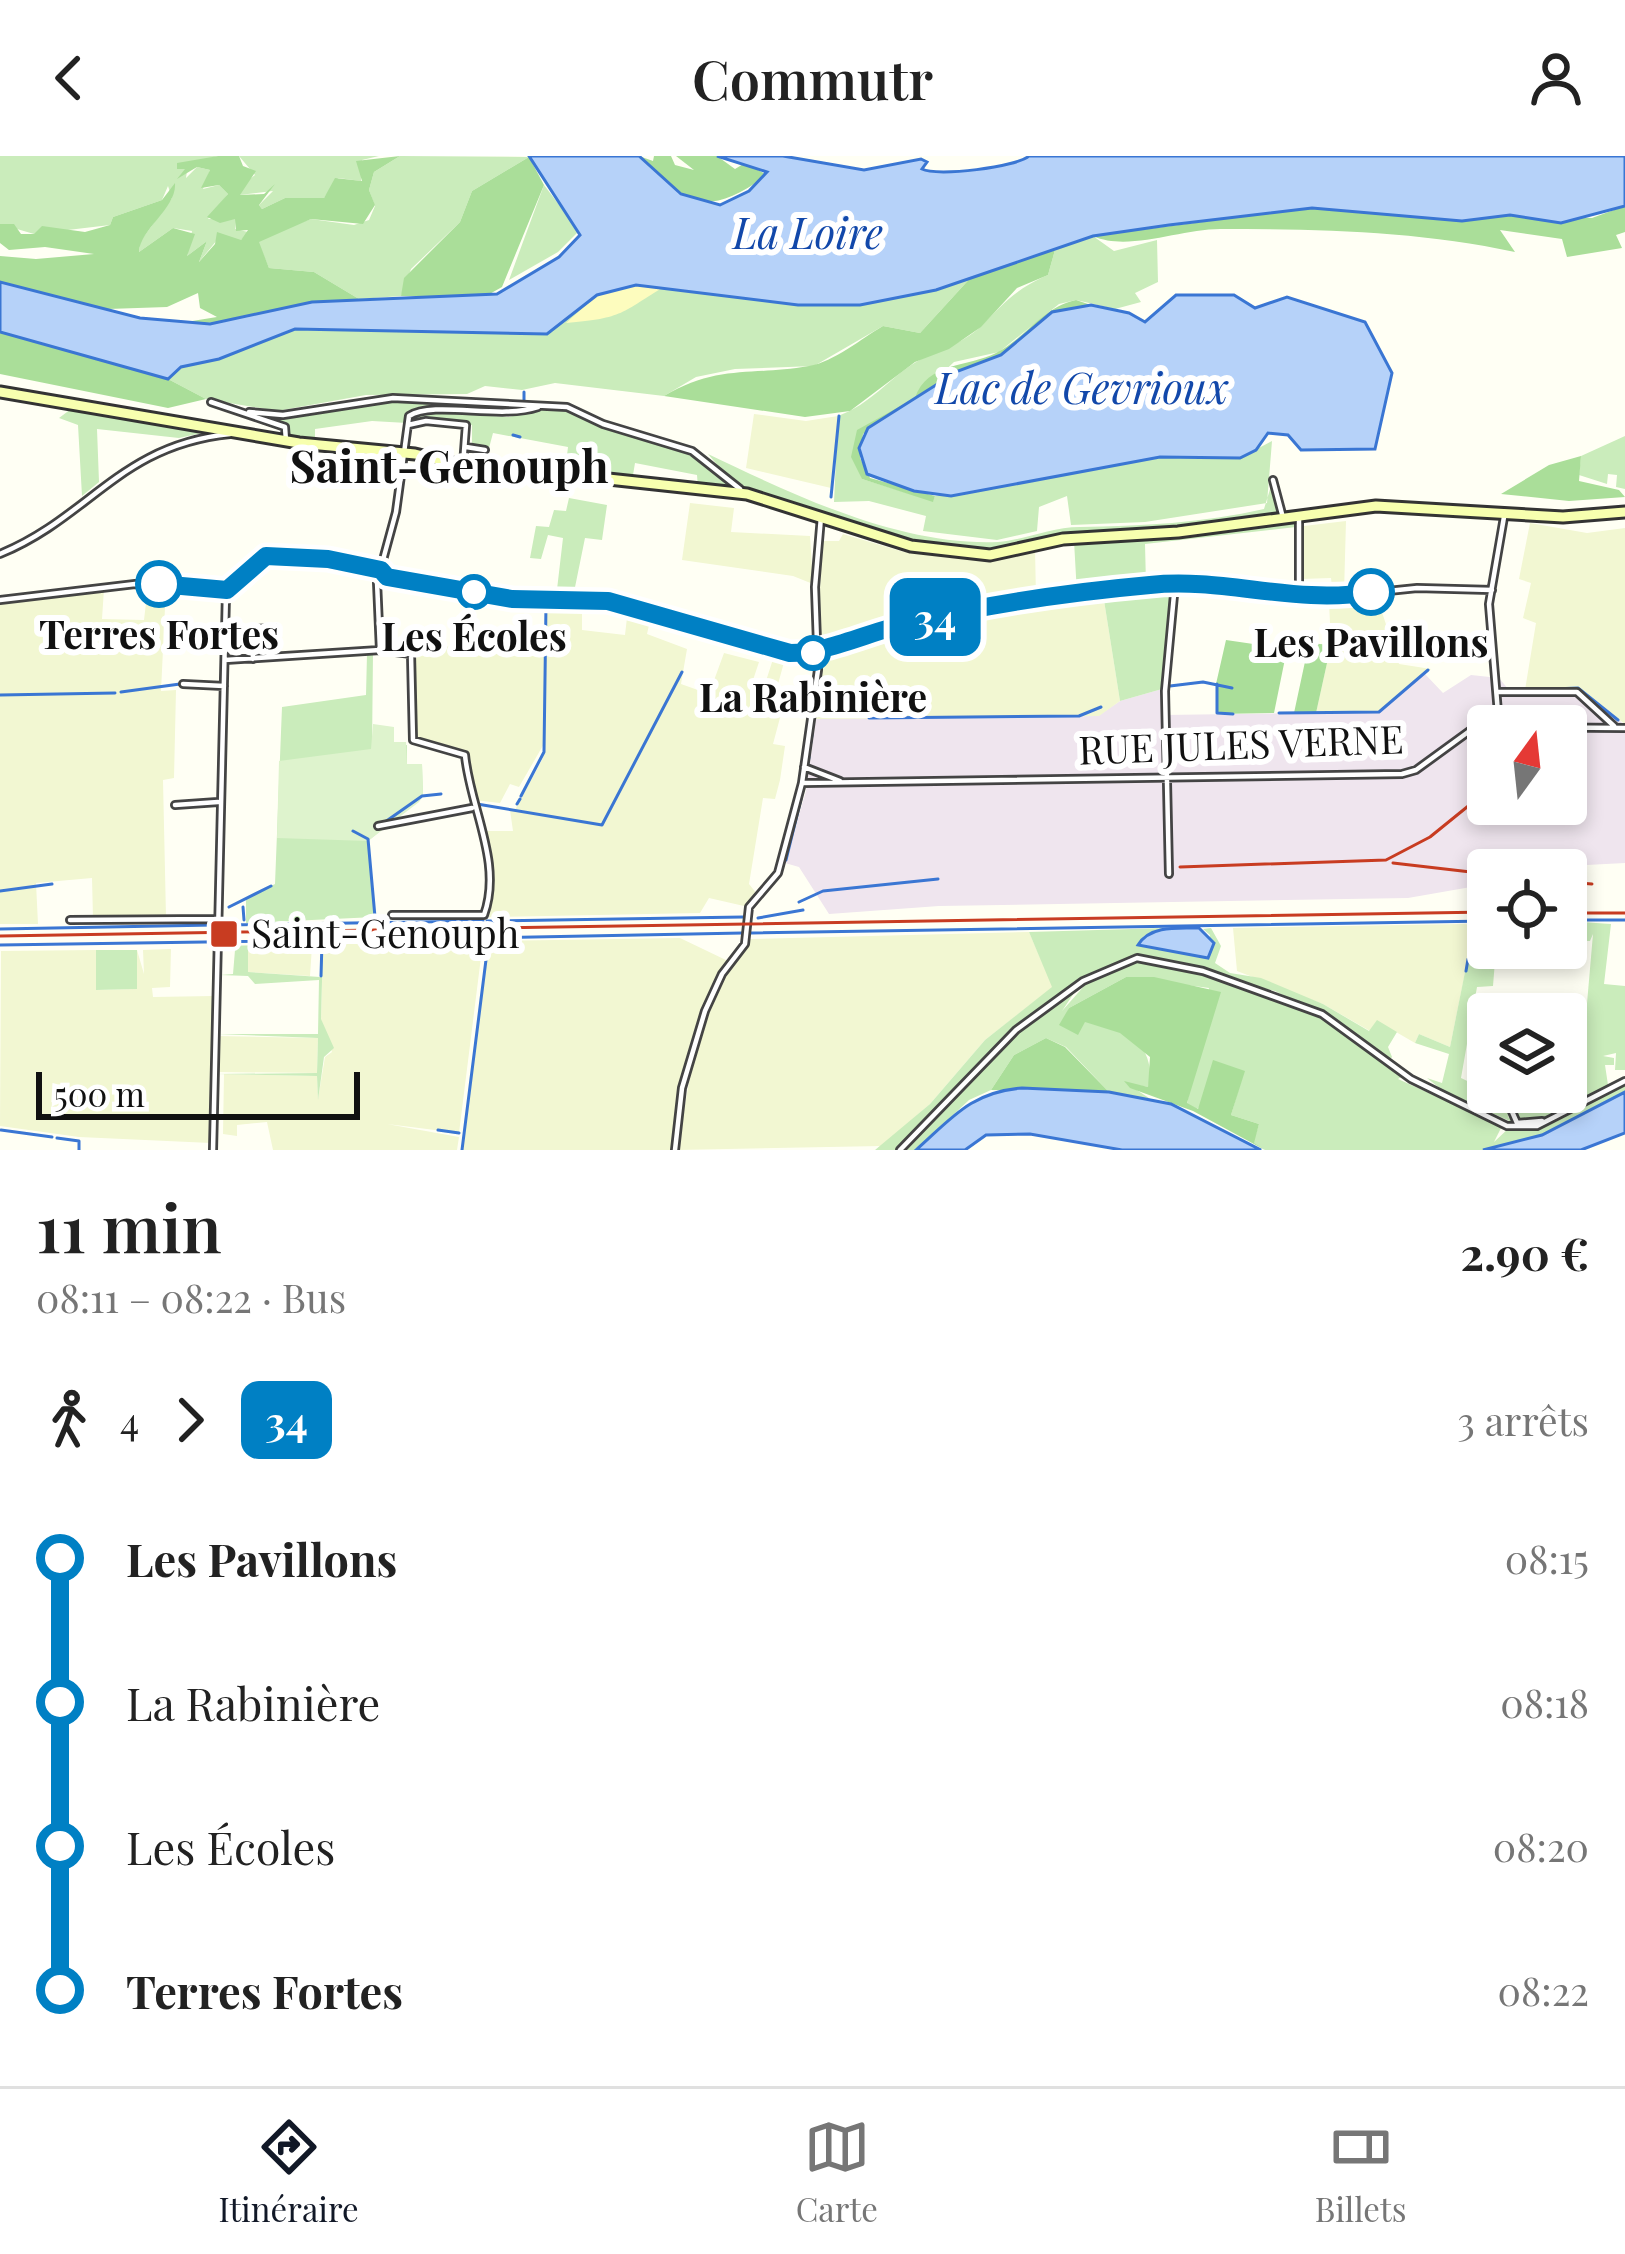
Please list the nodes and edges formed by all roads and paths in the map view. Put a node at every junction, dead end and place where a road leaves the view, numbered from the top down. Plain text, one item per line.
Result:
1 (0, 392) edge
2 (211, 402) dead end
3 (538, 406) junction
4 (249, 412) junction
5 (408, 425) junction
6 (234, 433) junction
7 (286, 441) junction
8 (466, 447) junction
9 (485, 450) dead end
10 (405, 453) junction
11 (463, 465) junction
12 (1274, 480) dead end
13 (741, 494) junction
14 (1504, 511) junction
15 (1625, 512) edge
16 (821, 517) junction
17 (1299, 518) junction
18 (1283, 520) junction
19 (0, 554) edge
20 (381, 572) junction
21 (1175, 584) junction
22 (227, 590) junction
23 (1492, 590) junction
24 (1299, 598) junction
25 (0, 600) edge
26 (277, 628) dead end
27 (380, 650) junction
28 (817, 650) junction
29 (253, 659) junction
30 (225, 660) junction
31 (183, 684) dead end
32 (224, 686) junction
33 (1495, 692) junction
34 (1497, 705) edge
35 (1587, 726) edge
36 (1614, 726) junction
37 (1625, 728) edge
38 (1467, 729) edge
39 (804, 767) junction
40 (1166, 777) junction
41 (802, 783) junction
42 (845, 783) junction
43 (220, 802) junction
44 (176, 805) dead end
45 (472, 808) junction
46 (378, 826) dead end
47 (1169, 874) dead end
48 (392, 915) dead end
49 (218, 919) junction
50 (70, 920) dead end
51 (1625, 1081) edge
52 (1510, 1113) edge
53 (1524, 1126) junction
54 (213, 1150) edge
55 (675, 1150) edge
56 (900, 1150) edge

1 - 6 street
2 - 4 street
3 - 4 street
3 - 5 street
3 - 13 street
4 - 7 street
5 - 8 street
5 - 10 street
6 - 7 street
6 - 19 street
7 - 10 street
8 - 9 street
8 - 11 street
10 - 11 street
10 - 20 street
11 - 13 street
12 - 18 street
13 - 16 street
14 - 15 street
14 - 17 street
14 - 23 street
16 - 18 street
16 - 28 street
17 - 18 street
17 - 24 street
20 - 22 street
20 - 27 street
20 - 28 street
21 - 24 street
21 - 28 street
21 - 40 street
22 - 25 street
22 - 30 street
23 - 24 street
23 - 33 street
26 - 29 street
27 - 29 street
27 - 45 street
28 - 39 street
29 - 30 street
30 - 32 street
31 - 32 street
32 - 43 street
33 - 34 street
33 - 36 street
35 - 36 street, RUE JULES VERNE
36 - 37 street, RUE JULES VERNE
38 - 40 street, RUE JULES VERNE
39 - 41 street
39 - 42 street, RUE JULES VERNE
40 - 42 street, RUE JULES VERNE
40 - 47 street
41 - 42 street, RUE JULES VERNE
41 - 55 street
43 - 44 street
43 - 49 street
45 - 46 street
45 - 48 street
49 - 50 street
49 - 54 street
51 - 53 street
52 - 53 street
53 - 56 street

